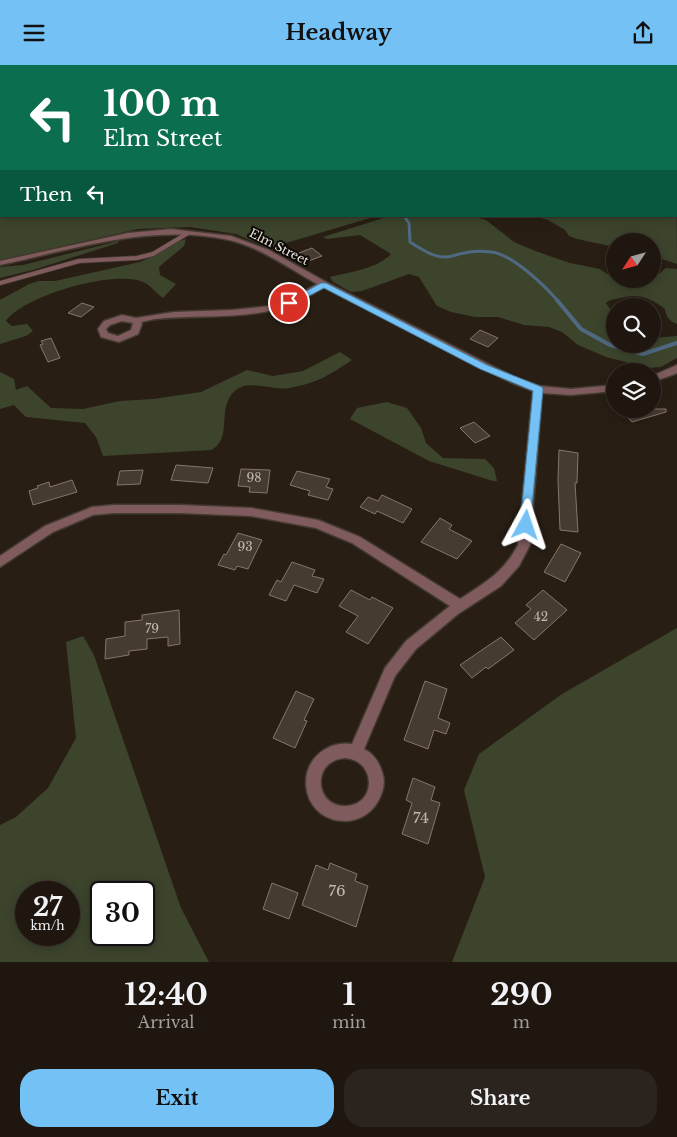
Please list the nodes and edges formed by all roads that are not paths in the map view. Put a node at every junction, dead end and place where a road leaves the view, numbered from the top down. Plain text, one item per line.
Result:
1 (188, 233) junction
2 (0, 263) edge
3 (0, 283) edge
4 (324, 284) junction
5 (136, 321) dead end
6 (677, 368) edge
7 (661, 376) edge
8 (538, 389) junction
9 (606, 389) edge
10 (0, 562) edge
11 (460, 606) junction
12 (356, 751) junction

1 - 2 street, Elm Street
1 - 3 lane
1 - 4 street, Elm Street
4 - 5 street
4 - 8 street, Elm Street
6 - 7 street
8 - 9 street, Elm Street
8 - 11 street
10 - 11 street
11 - 12 street
12 - 12 street

